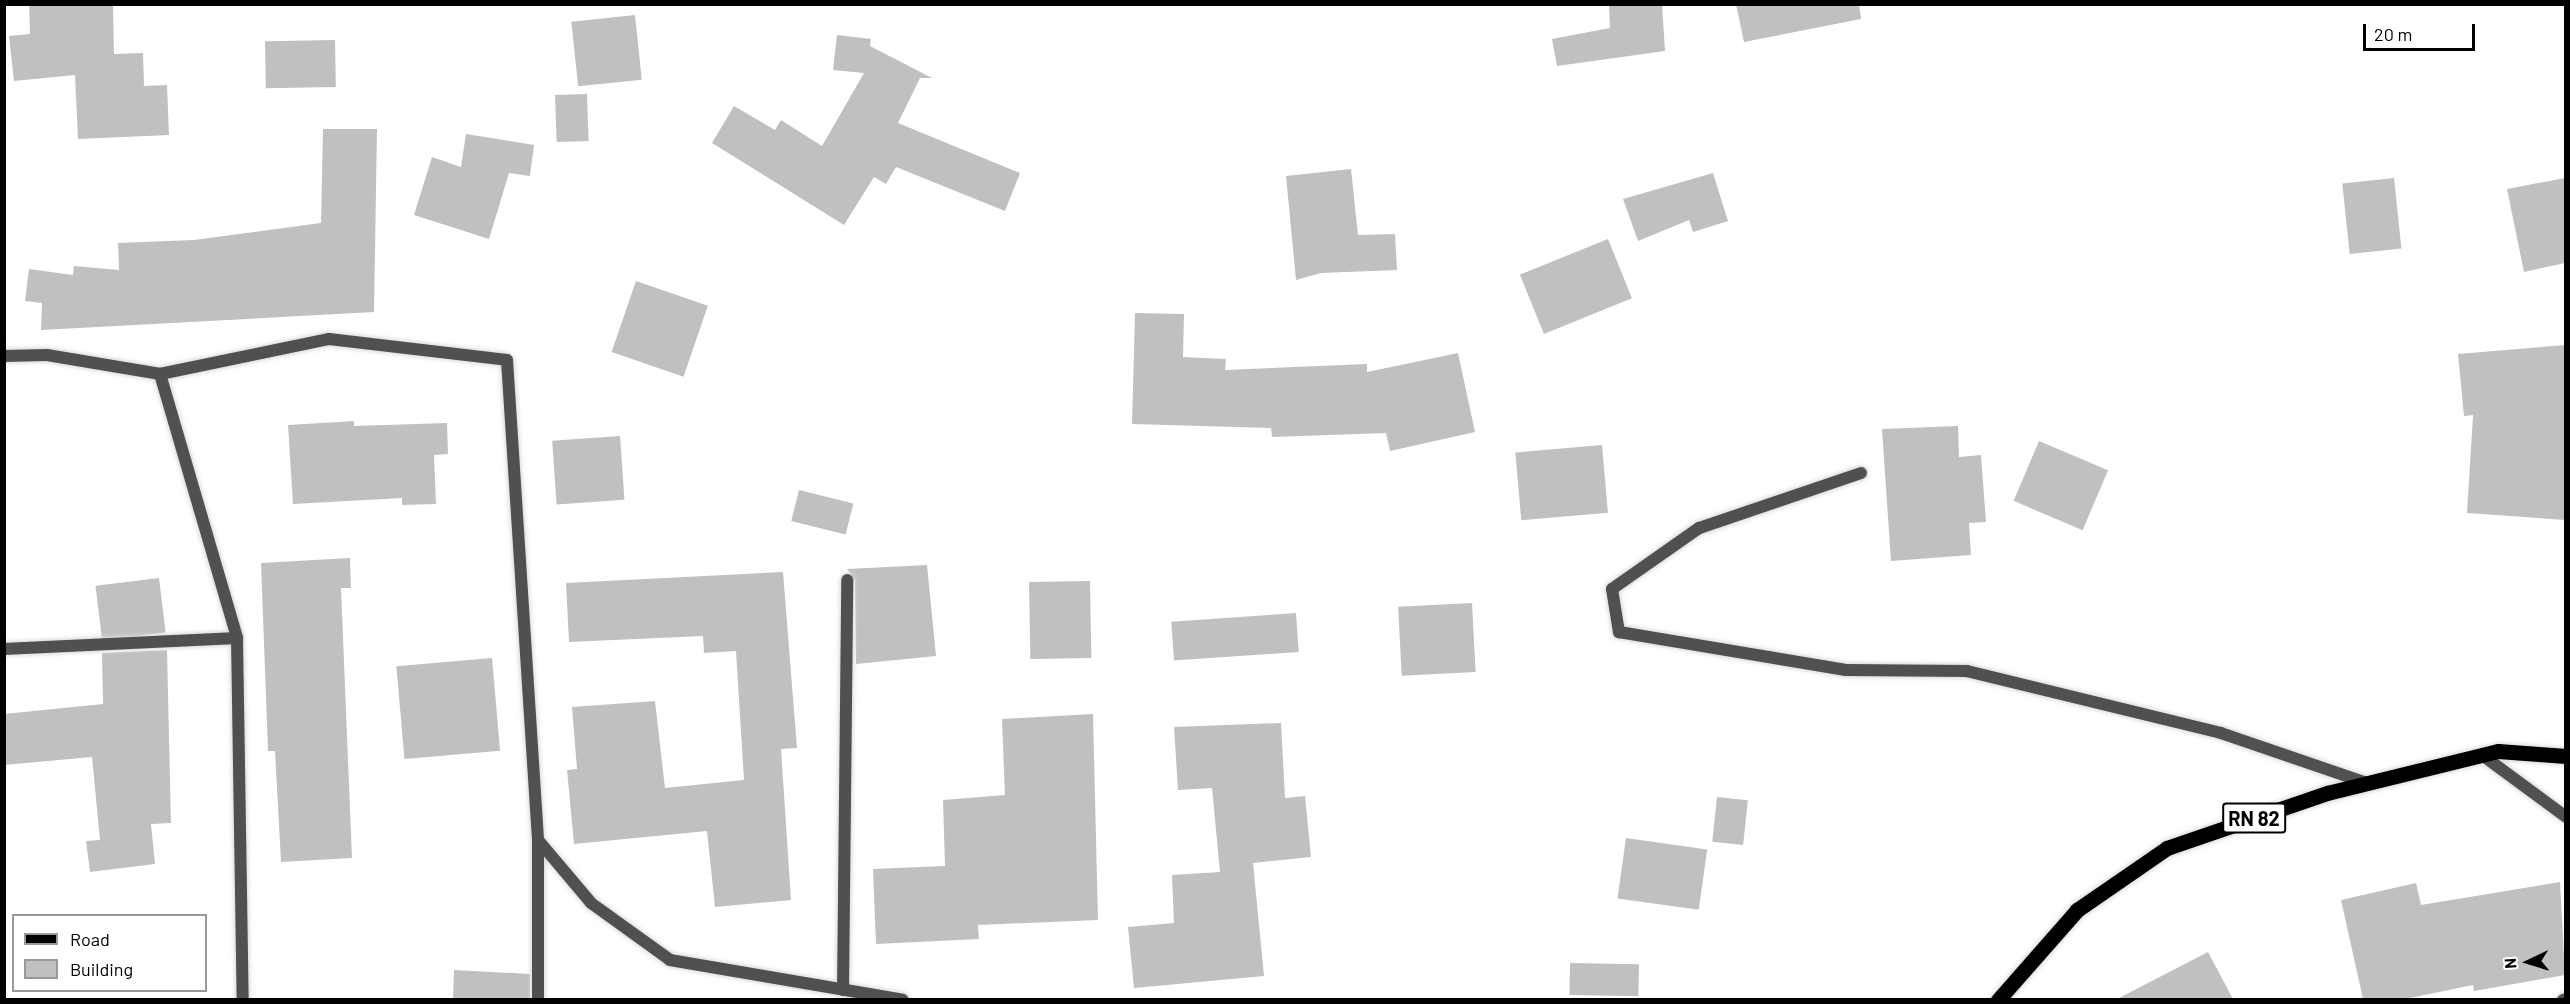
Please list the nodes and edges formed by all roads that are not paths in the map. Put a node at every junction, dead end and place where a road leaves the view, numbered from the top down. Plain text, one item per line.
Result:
1 (4, 356) edge
2 (160, 374) junction
3 (1861, 473) dead end
4 (847, 580) dead end
5 (237, 638) junction
6 (4, 649) edge
7 (2482, 755) junction
8 (2565, 756) edge
9 (2367, 783) junction
10 (2565, 818) edge
11 (538, 840) junction
12 (843, 990) junction
13 (243, 999) edge
14 (538, 999) edge
15 (903, 999) edge
16 (1998, 999) edge

1 - 2 street
2 - 5 street
2 - 11 street
3 - 9 street
4 - 12 street
5 - 6 street
5 - 13 street
7 - 8 main road, RN 82
7 - 9 main road, RN 82
7 - 10 street
9 - 16 main road, RN 82
11 - 12 street
11 - 14 street
12 - 15 street

